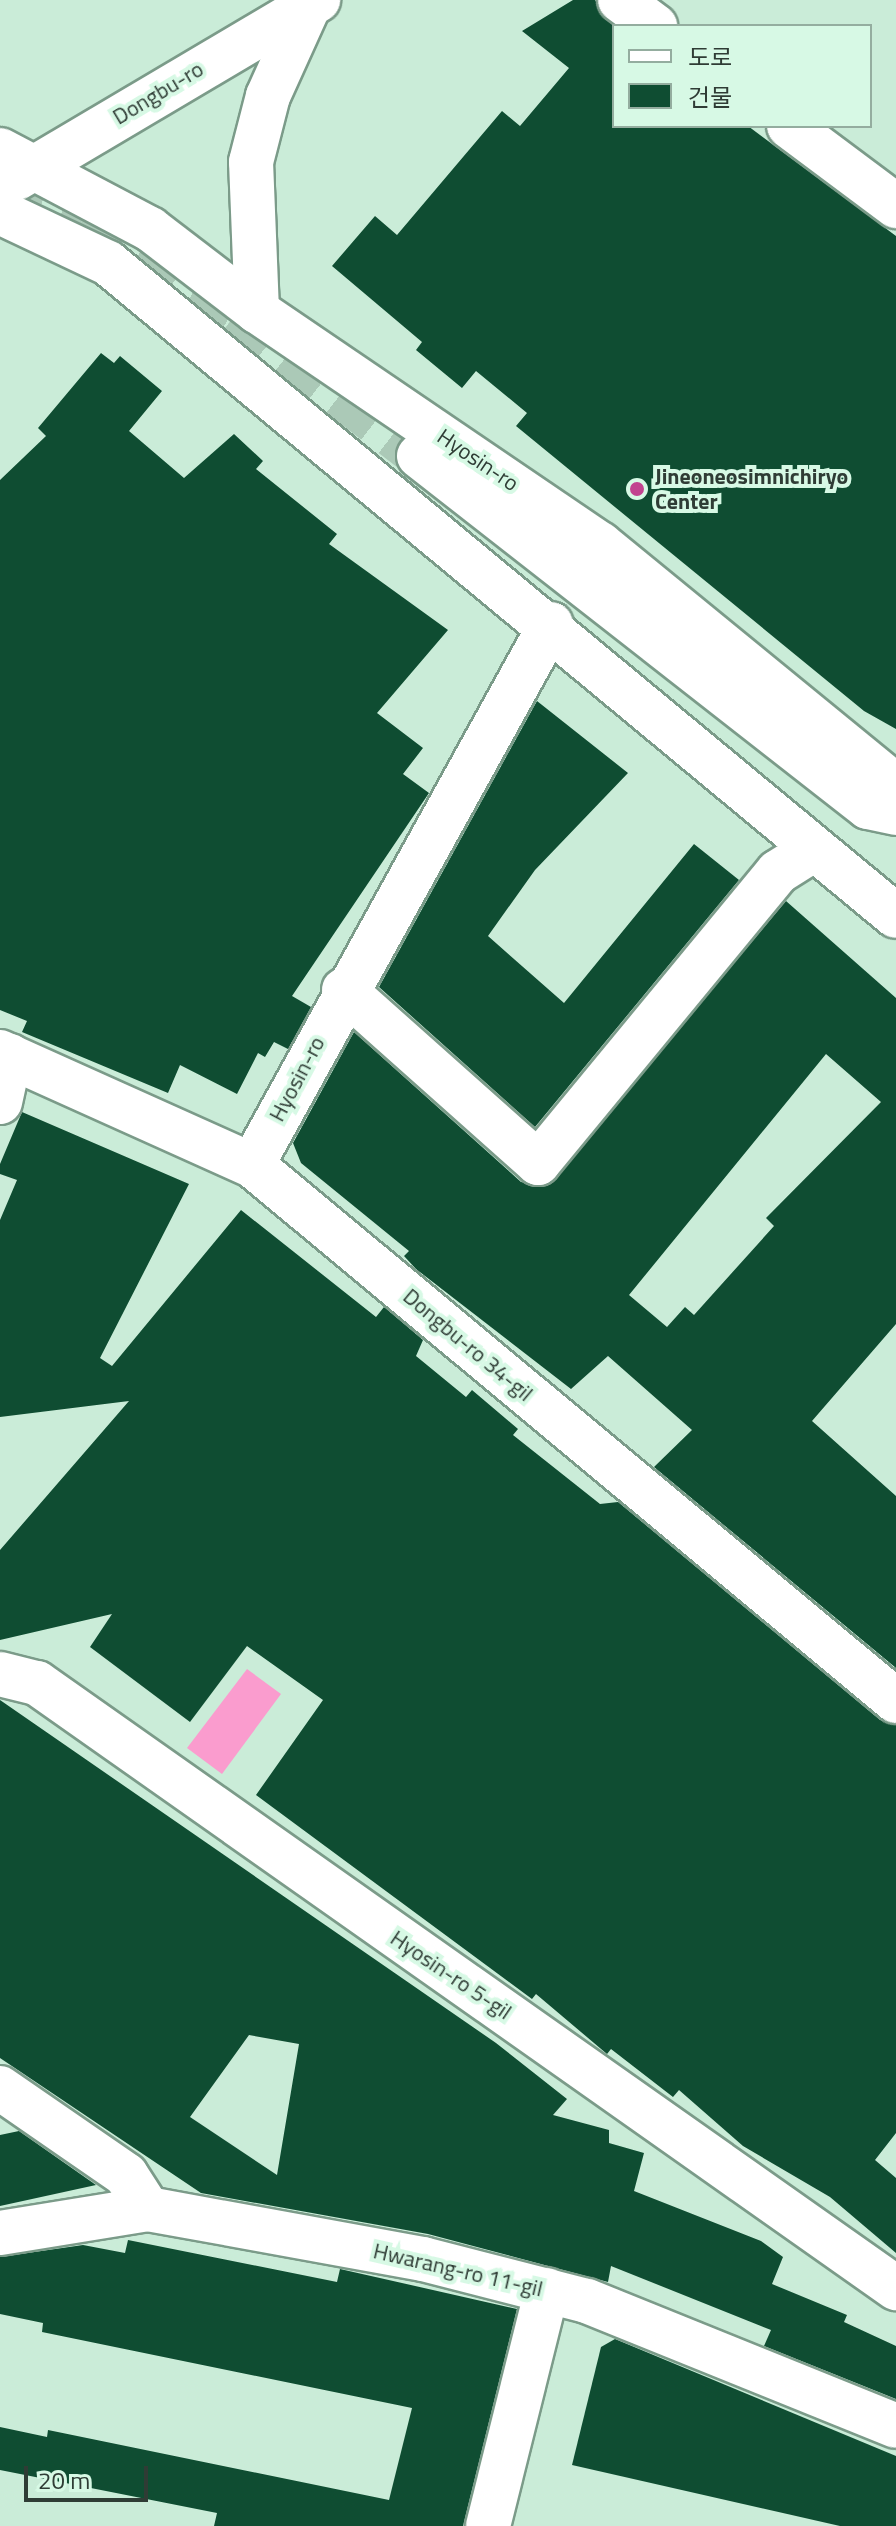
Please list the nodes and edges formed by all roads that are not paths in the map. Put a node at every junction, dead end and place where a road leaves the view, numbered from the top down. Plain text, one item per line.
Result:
1 (620, 0) edge
2 (313, 2) edge
3 (652, 24) edge
4 (792, 128) edge
5 (12, 168) edge
6 (896, 206) edge
7 (0, 212) edge
8 (257, 311) junction
9 (419, 456) tunnel mouth
10 (540, 641) junction
11 (896, 786) edge
12 (896, 813) edge
13 (813, 850) junction
14 (896, 916) edge
15 (344, 990) junction
16 (5, 1054) edge
17 (0, 1102) edge
18 (252, 1165) junction
19 (0, 1674) edge
20 (896, 1701) edge
21 (0, 2088) edge
22 (148, 2209) junction
23 (0, 2233) edge
24 (896, 2288) edge
25 (547, 2290) junction
26 (896, 2426) edge
27 (488, 2526) edge

1 - 3 street
2 - 5 street, Dongbu-ro
2 - 8 street
4 - 6 street
5 - 8 street, Hyosin-ro
7 - 10 street
8 - 11 street, Hyosin-ro
9 - 12 street
10 - 13 street
10 - 15 street, Hyosin-ro
13 - 14 street
13 - 15 street
15 - 18 street, Hyosin-ro
16 - 17 street
16 - 18 street, Dongbu-ro 34-gil
18 - 20 street, Dongbu-ro 34-gil
19 - 24 street, Hyosin-ro 5-gil
21 - 22 street
22 - 23 street, Hwarang-ro 11-gil
22 - 25 street, Hwarang-ro 11-gil
25 - 26 street, Hwarang-ro 11-gil
25 - 27 street

